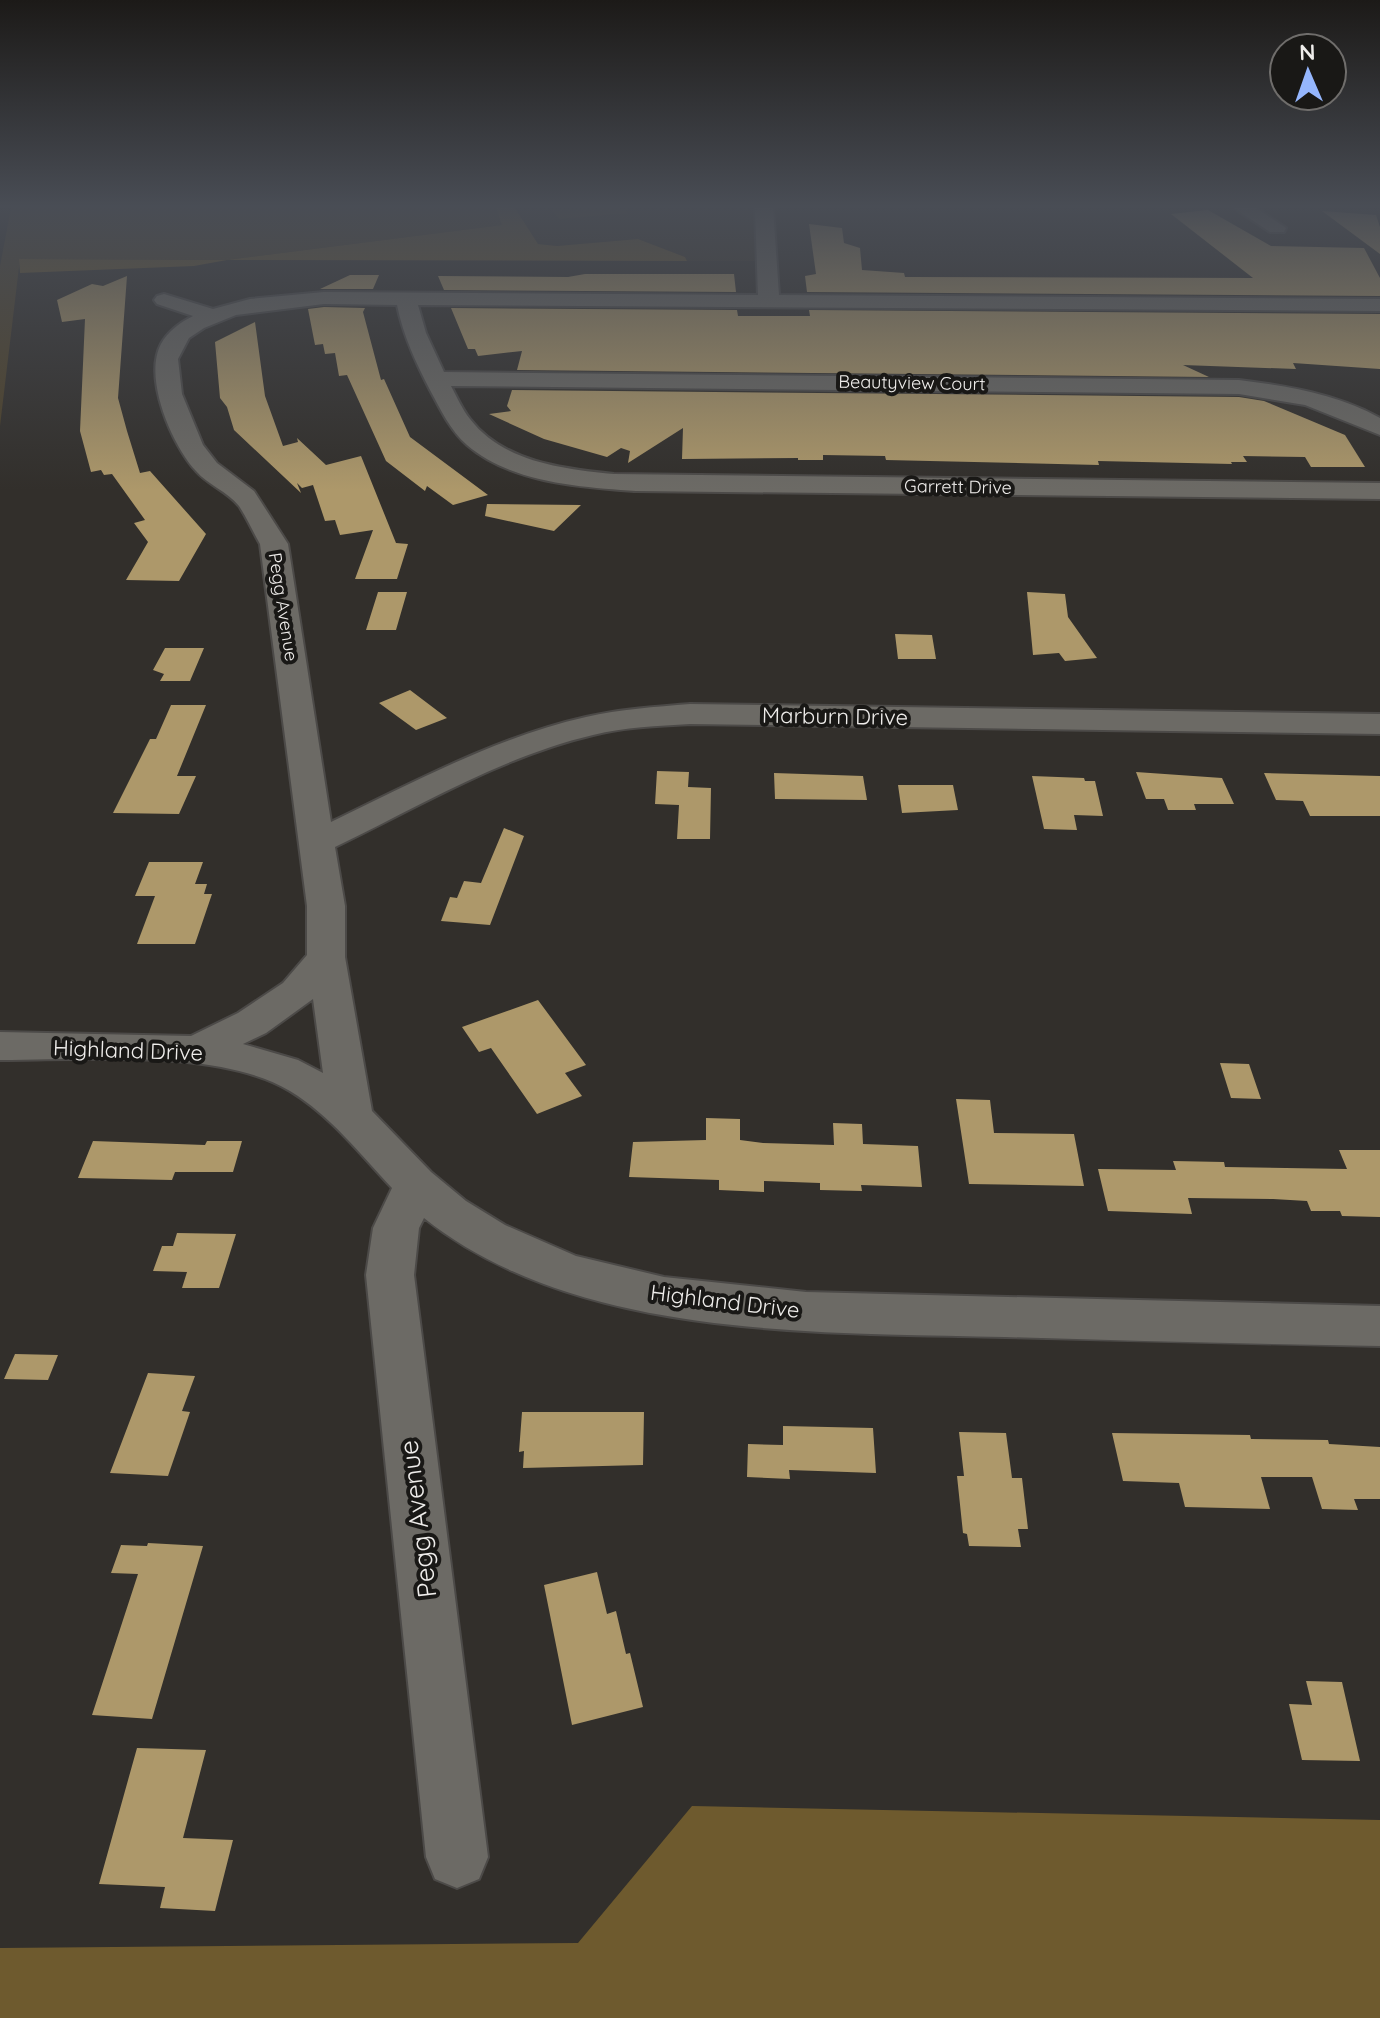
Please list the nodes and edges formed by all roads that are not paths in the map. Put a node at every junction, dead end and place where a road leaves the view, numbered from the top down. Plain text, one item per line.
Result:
1 (171, 302) edge
2 (278, 302) edge
3 (407, 302) edge
4 (948, 302) edge
5 (1380, 305) edge
6 (214, 316) junction
7 (436, 379) junction
8 (1380, 428) edge
9 (1380, 491) edge
10 (1380, 724) edge
11 (316, 843) junction
12 (326, 957) junction
13 (0, 1046) edge
14 (197, 1050) junction
15 (351, 1116) junction
16 (416, 1185) junction
17 (1380, 1326) edge
18 (457, 1857) dead end

1 - 6 street
2 - 6 street
3 - 7 street, Garrett Drive
4 - 5 street
6 - 11 street, Pegg Avenue
7 - 8 street, Beautyview Court
7 - 9 street, Garrett Drive
10 - 11 street, Marburn Drive
11 - 12 street, Pegg Avenue
12 - 14 street
12 - 15 street, Pegg Avenue
13 - 14 street, Highland Drive
14 - 15 street, Highland Drive
15 - 16 street, Highland Drive
16 - 17 street, Highland Drive
16 - 18 street, Pegg Avenue

